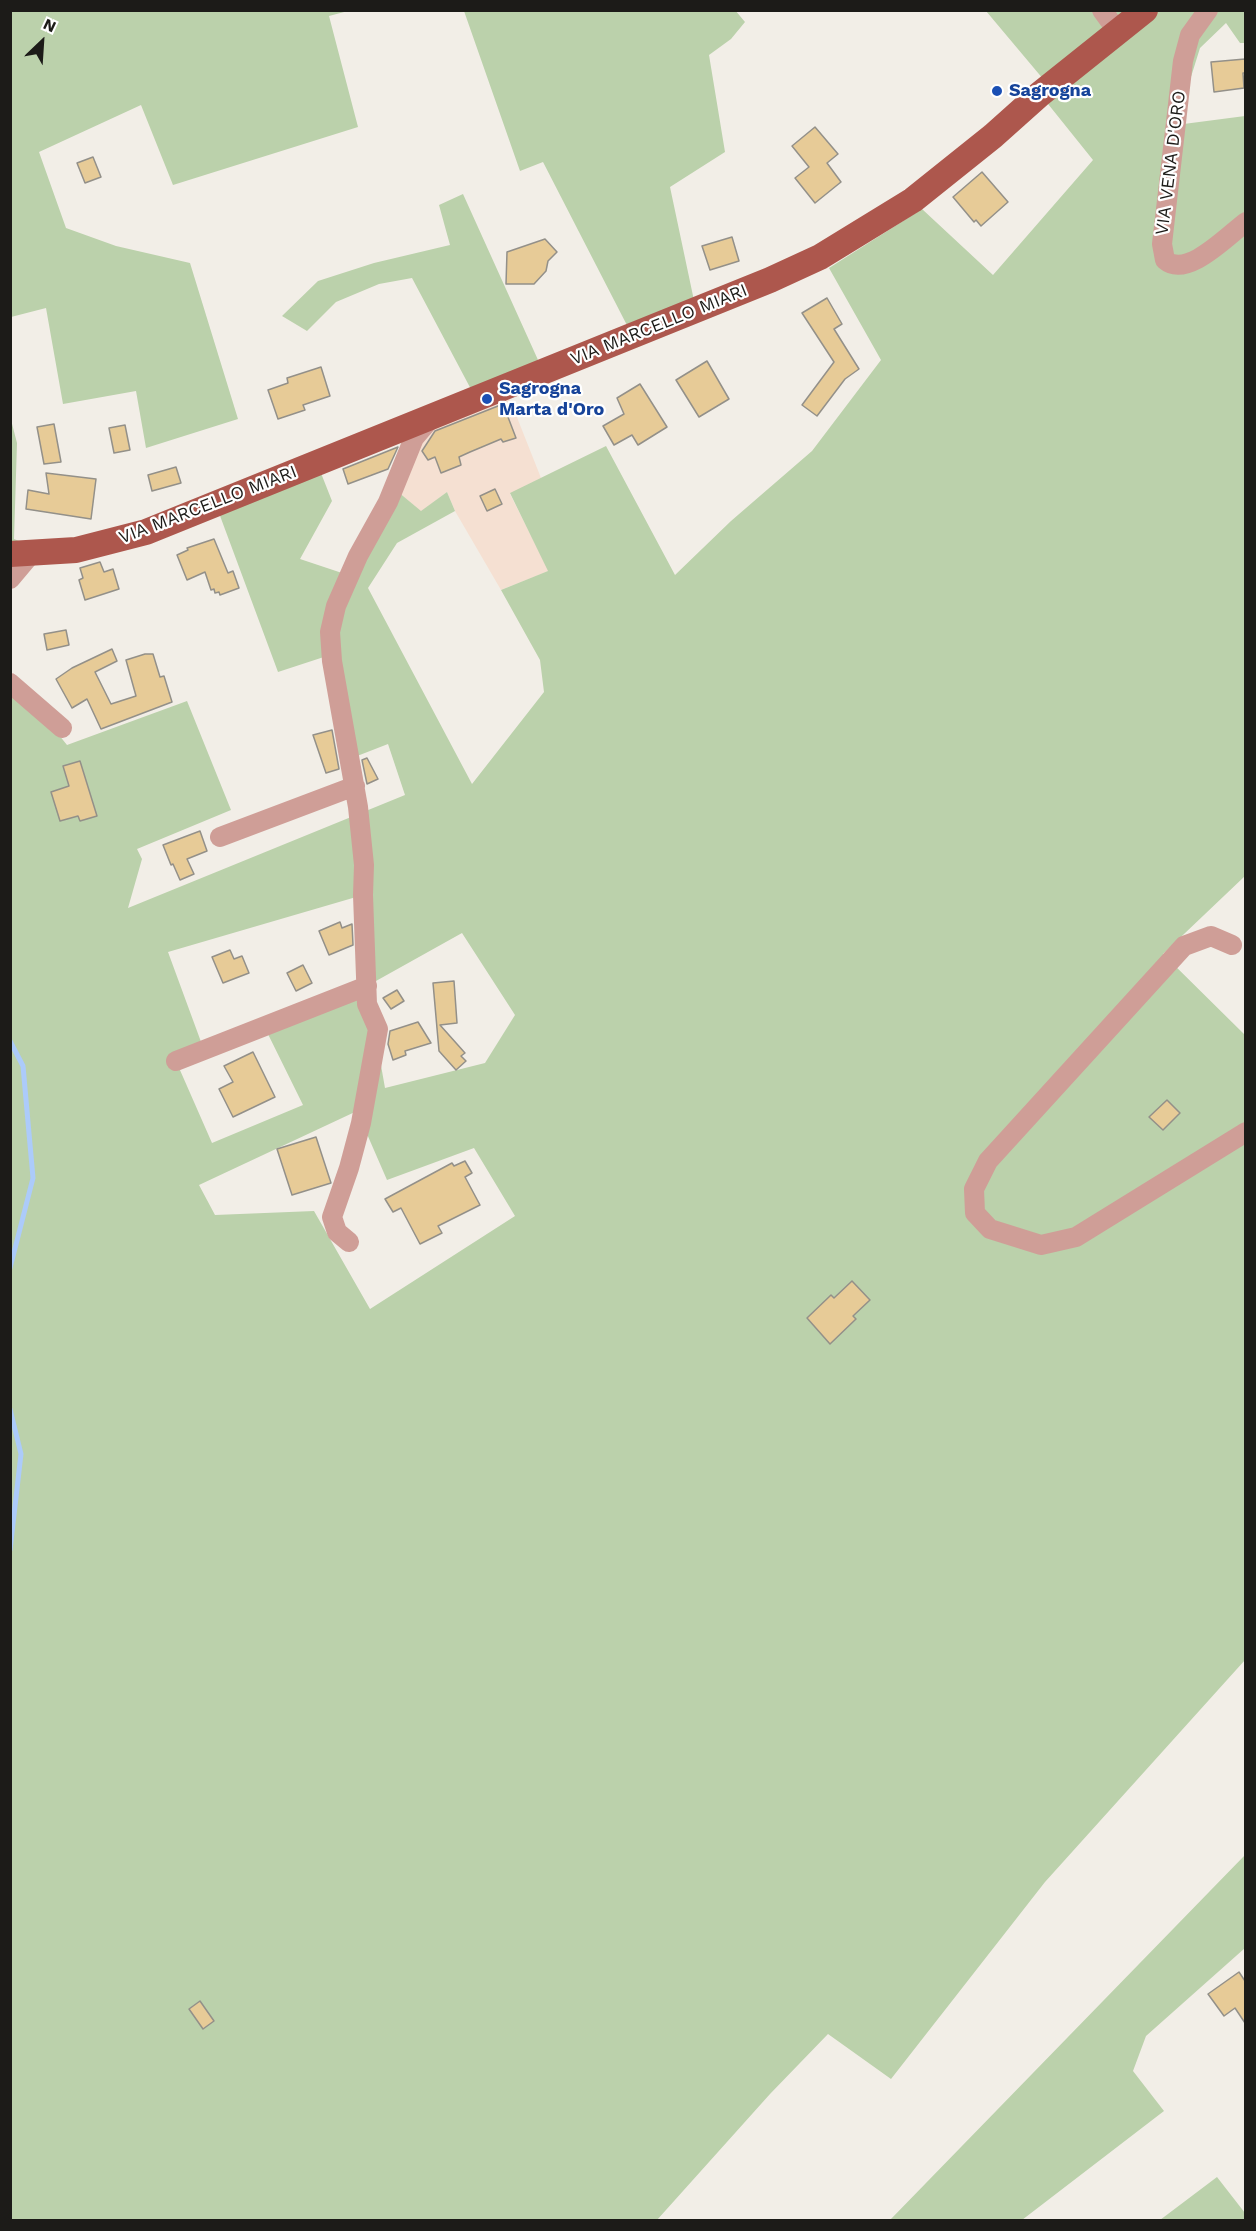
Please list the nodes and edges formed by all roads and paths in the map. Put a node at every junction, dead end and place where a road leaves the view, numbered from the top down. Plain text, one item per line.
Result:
1 (1102, 10) edge
2 (1145, 10) edge
3 (1208, 10) edge
4 (1118, 32) junction
5 (1245, 222) edge
6 (432, 415) junction
7 (21, 554) edge
8 (10, 579) edge
9 (10, 683) edge
10 (62, 728) dead end
11 (355, 786) junction
12 (220, 837) dead end
13 (1232, 945) dead end
14 (367, 986) junction
15 (176, 1061) dead end
16 (1245, 1132) edge
17 (349, 1242) dead end

1 - 4 street
2 - 4 main road, VIA MARCELLO MIARI
3 - 5 street, VIA VENA D'ORO
4 - 6 main road, VIA MARCELLO MIARI
6 - 7 main road, VIA MARCELLO MIARI
6 - 11 street
7 - 8 street
9 - 10 street
11 - 12 street
11 - 14 street
13 - 16 street
14 - 15 street
14 - 17 street

